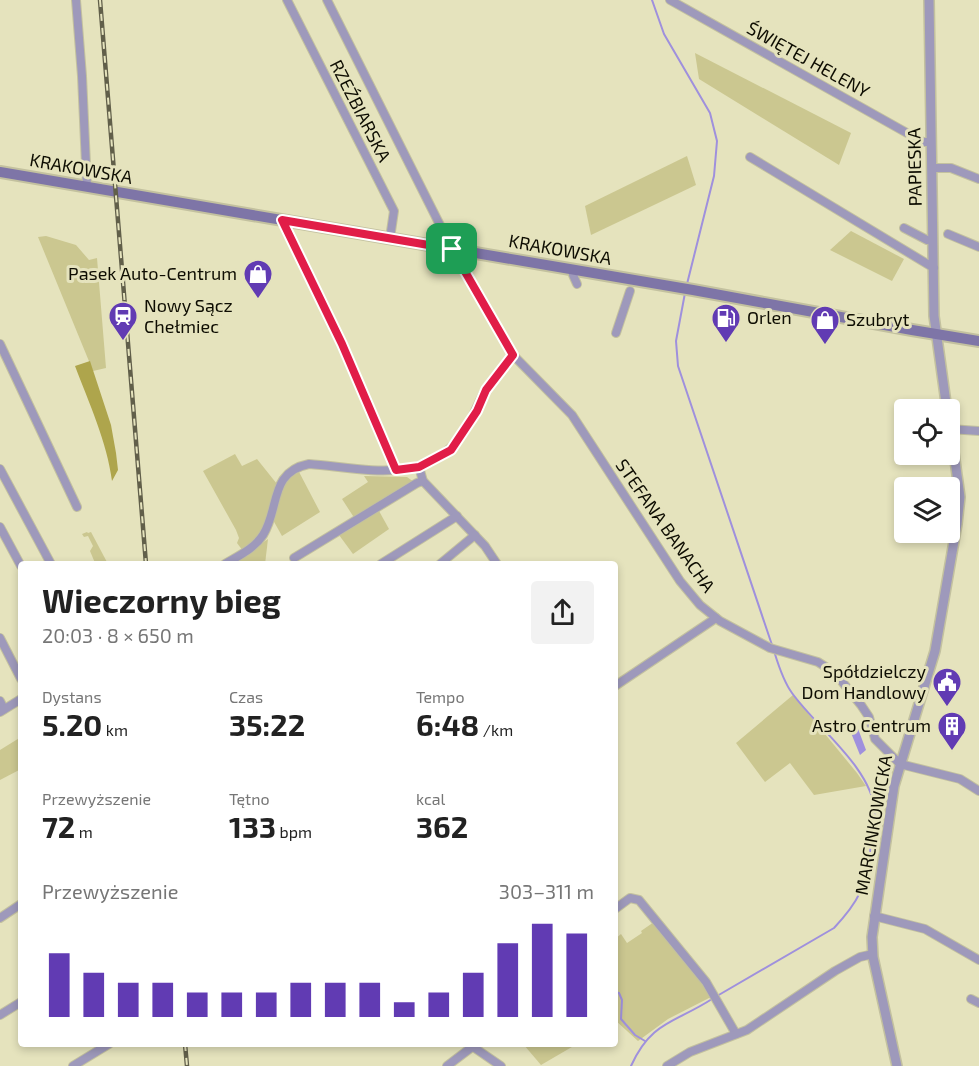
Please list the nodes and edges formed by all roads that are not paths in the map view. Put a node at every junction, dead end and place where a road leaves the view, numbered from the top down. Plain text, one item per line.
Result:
1 (76, 0) edge
2 (287, 0) edge
3 (327, 0) edge
4 (670, 0) edge
5 (929, 0) edge
6 (931, 142) junction
7 (750, 157) dead end
8 (932, 168) junction
9 (0, 172) edge
10 (979, 180) edge
11 (87, 187) junction
12 (282, 220) junction
13 (904, 228) dead end
14 (948, 234) dead end
15 (390, 238) junction
16 (927, 240) dead end
17 (979, 247) edge
18 (452, 249) junction
19 (934, 268) junction
20 (630, 291) dead end
21 (616, 333) dead end
22 (936, 334) junction
23 (979, 340) edge
24 (0, 344) edge
25 (513, 355) junction
26 (945, 399) edge
27 (960, 428) edge
28 (979, 431) edge
29 (955, 465) edge
30 (419, 467) junction
31 (0, 469) edge
32 (396, 470) junction
33 (423, 481) junction
34 (77, 507) dead end
35 (457, 516) junction
36 (0, 527) edge
37 (474, 535) junction
38 (294, 558) dead end
39 (18, 561) edge
40 (49, 561) edge
41 (230, 561) edge
42 (386, 561) edge
43 (444, 561) edge
44 (495, 561) edge
45 (716, 618) junction
46 (0, 638) edge
47 (18, 673) edge
48 (618, 684) edge
49 (0, 701) edge
50 (18, 701) edge
51 (2, 711) edge
52 (900, 764) junction
53 (979, 791) edge
54 (18, 906) edge
55 (618, 907) edge
56 (874, 916) junction
57 (0, 918) edge
58 (873, 954) junction
59 (979, 960) edge
60 (18, 1004) edge
61 (0, 1015) edge
62 (736, 1034) junction
63 (104, 1047) edge
64 (469, 1047) edge
65 (474, 1047) edge
66 (72, 1066) edge
67 (447, 1066) edge
68 (501, 1066) edge
69 (667, 1066) edge
70 (897, 1066) edge

1 - 11 street
2 - 15 street, RZEŹBIARSKA
3 - 18 street, STEFANA BANACHA
4 - 6 street, ŚWIĘTEJ HELENY
5 - 6 street, PAPIESKA
6 - 8 street, PAPIESKA
7 - 19 street
8 - 10 street
8 - 19 street, PAPIESKA
9 - 11 main road, KRAKOWSKA
11 - 12 main road, KRAKOWSKA
12 - 15 main road, KRAKOWSKA
12 - 32 street
13 - 16 street
14 - 17 street
15 - 18 main road, KRAKOWSKA
18 - 22 main road, KRAKOWSKA
18 - 25 street, STEFANA BANACHA
19 - 22 street, PAPIESKA
20 - 21 street
22 - 23 main road, KRAKOWSKA
22 - 26 street
24 - 34 street
25 - 30 street
25 - 45 street, STEFANA BANACHA
27 - 28 street
29 - 52 street, MARCINKOWICKA
30 - 32 street
30 - 33 street
31 - 40 street
32 - 41 street
33 - 35 street
33 - 38 street
35 - 37 street
35 - 42 street
36 - 39 street
37 - 43 street
37 - 44 street
45 - 48 street
45 - 52 street, STEFANA BANACHA
46 - 47 street
49 - 51 street
50 - 51 street
52 - 53 street
52 - 56 street, MARCINKOWICKA
54 - 57 street
55 - 62 street
56 - 58 street, MARCINKOWICKA
56 - 59 street, MARCINKOWICKA
58 - 62 street
58 - 70 street, MARCINKOWICKA
60 - 61 street
62 - 69 street
63 - 66 street
64 - 67 street
65 - 68 street

